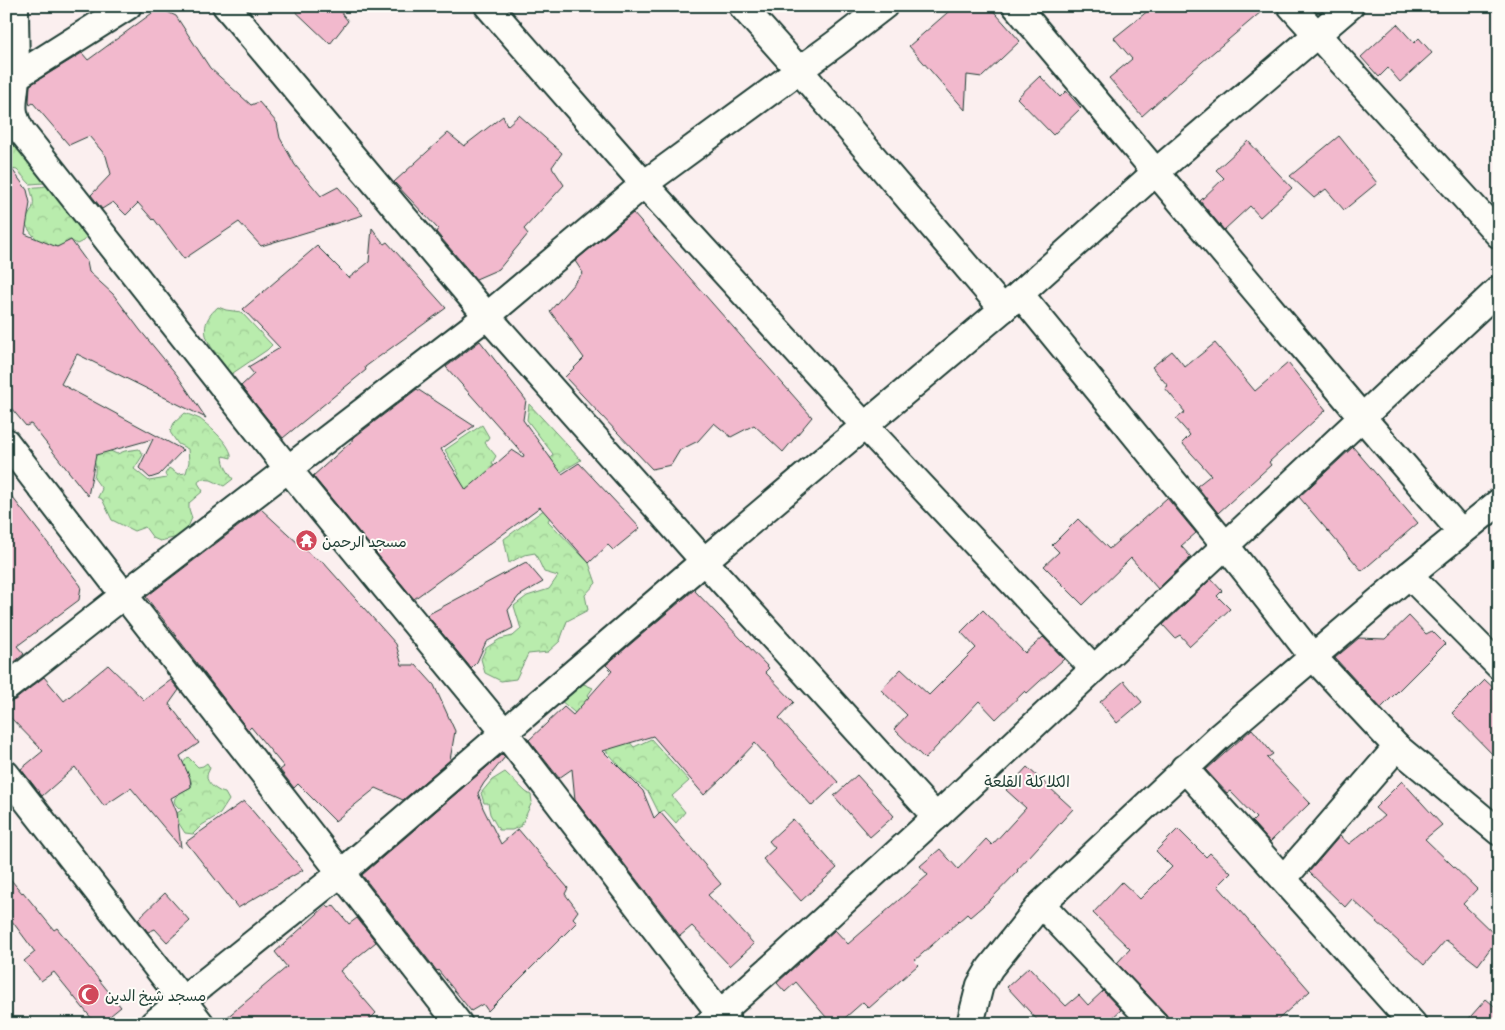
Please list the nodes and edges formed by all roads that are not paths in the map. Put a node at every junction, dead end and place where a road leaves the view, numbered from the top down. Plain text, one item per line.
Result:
1 (15, 6) edge
2 (128, 6) edge
3 (226, 6) edge
4 (488, 6) edge
5 (742, 6) edge
6 (884, 6) edge
7 (1016, 6) edge
8 (1291, 6) edge
9 (1350, 6) edge
10 (1317, 36) junction
11 (799, 70) junction
12 (11, 80) edge
13 (1156, 172) junction
14 (644, 184) junction
15 (1499, 234) edge
16 (1499, 289) edge
17 (1011, 301) junction
18 (487, 316) junction
19 (1362, 416) junction
20 (864, 425) junction
21 (6, 442) edge
22 (288, 469) junction
23 (1499, 502) edge
24 (1461, 532) junction
25 (1226, 546) junction
26 (704, 561) junction
27 (1409, 575) junction
28 (124, 595) junction
29 (1314, 657) junction
30 (1499, 666) edge
31 (1093, 668) junction
32 (6, 688) edge
33 (505, 733) junction
34 (1397, 747) junction
35 (1184, 768) junction
36 (6, 774) edge
37 (936, 817) junction
38 (1499, 832) edge
39 (341, 873) junction
40 (1284, 878) junction
41 (1042, 904) junction
42 (182, 1000) junction
43 (973, 1013) edge
44 (719, 1020) edge
45 (153, 1024) edge
46 (202, 1024) edge
47 (459, 1024) edge
48 (991, 1024) edge
49 (1155, 1024) edge
50 (1413, 1024) edge

1 - 12 street
2 - 12 street
3 - 18 street
4 - 14 street
5 - 11 street
6 - 11 street
7 - 13 street
8 - 10 street
9 - 10 street
10 - 13 street
10 - 15 street
11 - 14 street
11 - 17 street
12 - 22 street
13 - 17 street
13 - 19 street
14 - 18 street
14 - 20 street
16 - 19 street
17 - 20 street
17 - 25 street
18 - 22 street
18 - 26 street
19 - 24 street
19 - 25 street
20 - 26 street
20 - 31 street
21 - 28 street
22 - 28 street
22 - 33 street
23 - 24 street
24 - 27 street
25 - 29 street
25 - 31 street
26 - 33 street
26 - 37 street
27 - 29 street
27 - 30 street
28 - 32 street
28 - 39 street
29 - 34 street
29 - 35 street
31 - 37 street
33 - 39 street
33 - 44 street
34 - 38 street
34 - 40 street
35 - 40 street
35 - 41 street
36 - 42 street
37 - 44 street
39 - 42 street
39 - 47 street
40 - 50 street
41 - 43 street
41 - 49 street
42 - 45 street
42 - 46 street
43 - 48 street

